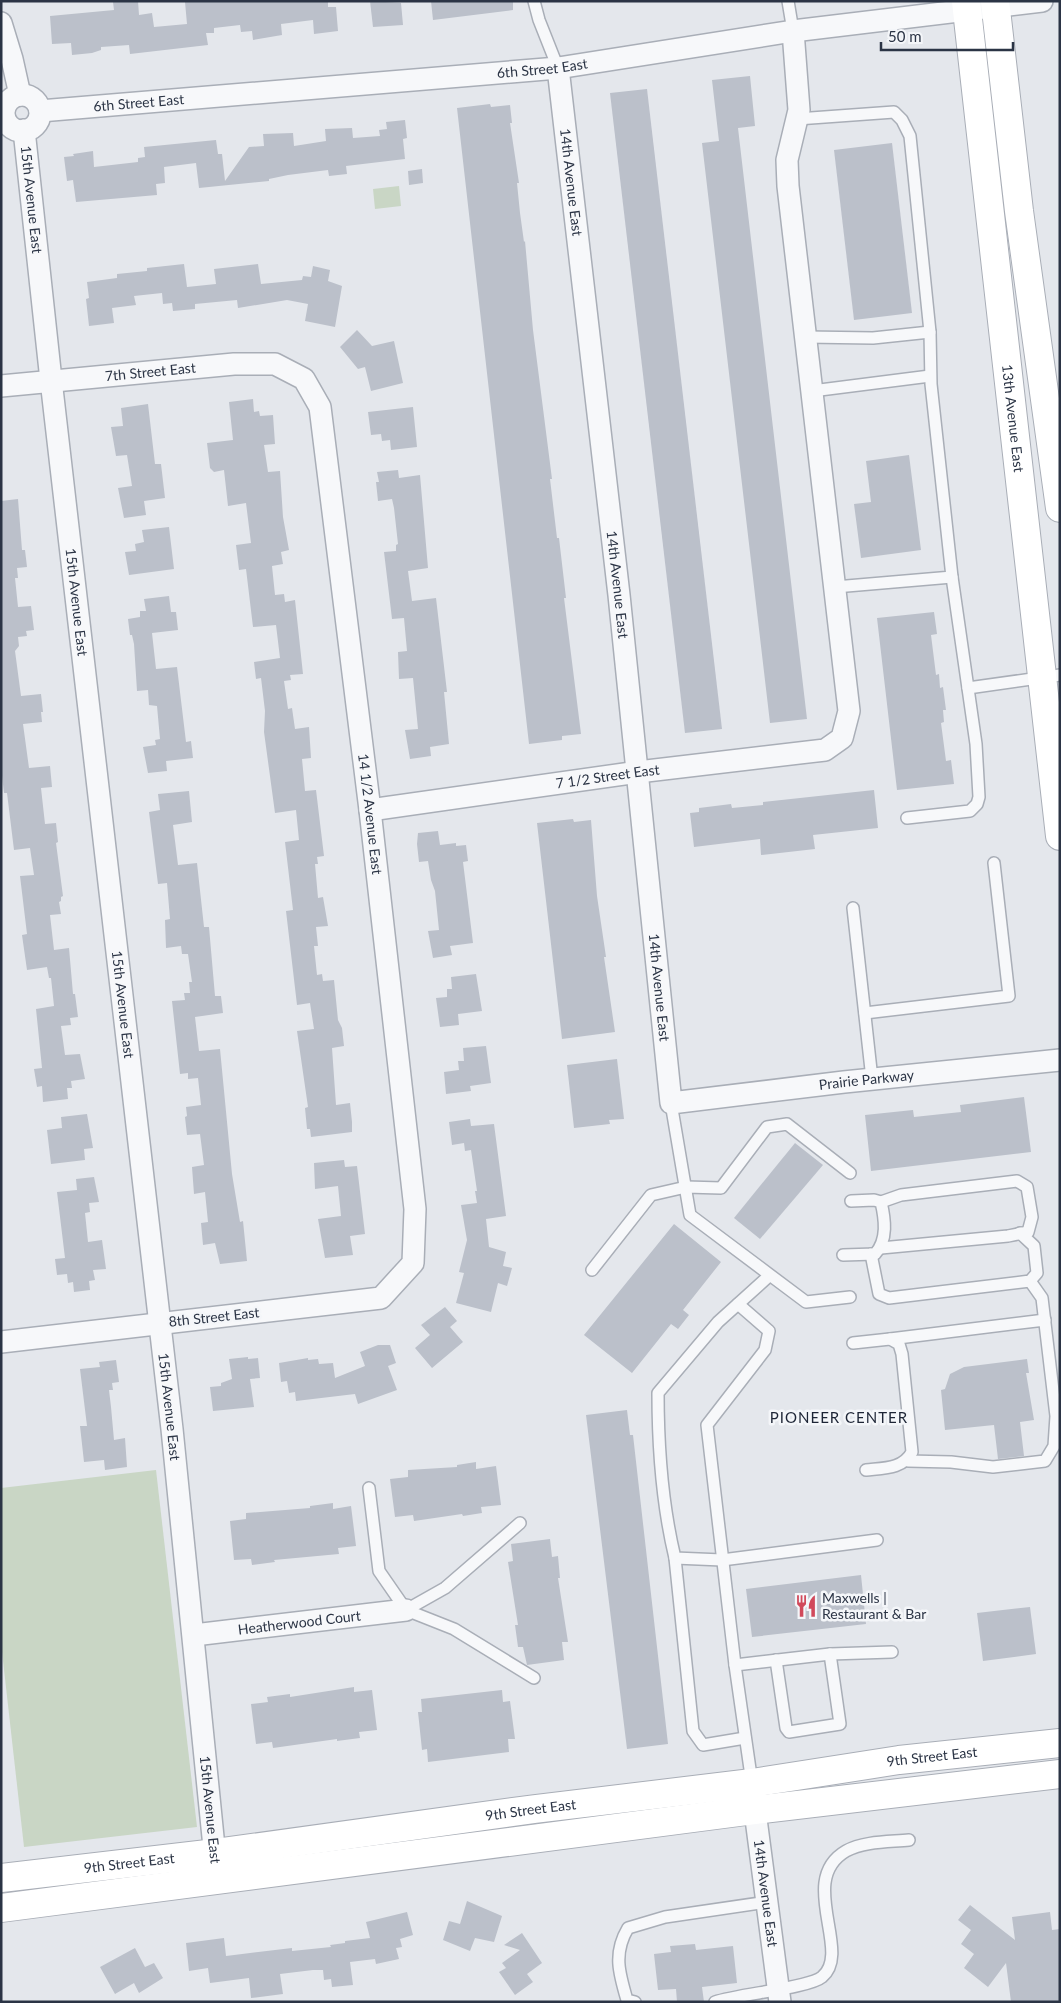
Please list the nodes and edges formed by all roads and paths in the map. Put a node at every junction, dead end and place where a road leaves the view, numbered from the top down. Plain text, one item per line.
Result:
1 (534, 1) edge
2 (788, 1) edge
3 (1042, 1) edge
4 (995, 4) edge
5 (967, 6) edge
6 (1, 23) edge
7 (793, 31) junction
8 (558, 68) junction
9 (20, 95) junction
10 (40, 111) junction
11 (3, 114) edge
12 (797, 119) junction
13 (24, 130) junction
14 (930, 332) junction
15 (806, 337) junction
16 (296, 375) joint
17 (930, 376) junction
18 (50, 380) junction
19 (1, 386) edge
20 (812, 391) junction
21 (1060, 508) edge
22 (952, 577) junction
23 (834, 587) junction
24 (1051, 676) edge
25 (968, 688) junction
26 (638, 772) junction
27 (370, 810) junction
28 (907, 818) dead end
29 (1060, 836) edge
30 (994, 863) dead end
31 (853, 908) dead end
32 (865, 1012) junction
33 (1060, 1060) edge
34 (872, 1079) junction
35 (672, 1103) junction
36 (850, 1174) dead end
37 (686, 1187) junction
38 (851, 1201) dead end
39 (881, 1202) junction
40 (1020, 1233) junction
41 (876, 1251) junction
42 (843, 1254) dead end
43 (413, 1263) joint
44 (592, 1270) dead end
45 (769, 1276) junction
46 (1030, 1281) junction
47 (850, 1297) dead end
48 (738, 1304) junction
49 (1045, 1320) junction
50 (160, 1323) junction
51 (890, 1339) junction
52 (1, 1342) edge
53 (853, 1344) dead end
54 (908, 1461) junction
55 (866, 1470) dead end
56 (369, 1488) dead end
57 (520, 1523) dead end
58 (877, 1540) dead end
59 (675, 1558) junction
60 (722, 1560) junction
61 (406, 1610) junction
62 (194, 1635) junction
63 (892, 1652) dead end
64 (830, 1654) junction
65 (776, 1660) junction
66 (735, 1665) junction
67 (534, 1678) dead end
68 (745, 1738) junction
69 (1060, 1742) edge
70 (1060, 1774) edge
71 (753, 1796) junction
72 (909, 1840) dead end
73 (216, 1866) junction
74 (1, 1878) edge
75 (767, 1902) junction
76 (1, 1908) edge
77 (779, 1995) edge
78 (635, 2002) edge
79 (715, 2002) edge

1 - 8 lane
2 - 7 lane
3 - 4 street, 6th Street East
4 - 5 street, 6th Street East
4 - 21 main road
5 - 7 street, 6th Street East
5 - 24 main road, 13th Avenue East
6 - 9 street
7 - 8 street, 6th Street East
7 - 12 street
8 - 10 street, 6th Street East
8 - 26 street, 14th Avenue East
9 - 10 street
9 - 11 street
10 - 13 street
11 - 13 street
12 - 14 lane
12 - 15 street
13 - 18 street, 15th Avenue East
14 - 15 lane
14 - 17 lane
15 - 20 street
16 - 18 street, 7th Street East
16 - 27 street, 14 1/2 Avenue East
17 - 20 lane
17 - 22 lane
18 - 19 street, 7th Street East
18 - 50 street, 15th Avenue East
20 - 23 street
22 - 23 lane
22 - 25 lane
23 - 26 street, 7 1/2 Street East
24 - 25 lane
24 - 29 main road, 13th Avenue East
25 - 28 lane
26 - 27 street, 7 1/2 Street East
26 - 35 street, 14th Avenue East
27 - 43 street, 14 1/2 Avenue East
30 - 32 lane
31 - 32 lane
32 - 34 lane
33 - 34 street, Prairie Parkway
34 - 35 street, Prairie Parkway
35 - 37 lane
36 - 37 lane
37 - 44 lane
37 - 45 lane
38 - 39 lane
39 - 40 lane
39 - 41 lane
40 - 41 lane
40 - 46 lane
41 - 42 lane
41 - 46 lane
43 - 50 street, 8th Street East
45 - 47 lane
45 - 48 lane
46 - 49 lane
48 - 59 lane
48 - 60 lane
49 - 51 lane
49 - 54 lane
50 - 52 street, 8th Street East
50 - 62 street, 15th Avenue East
51 - 53 lane
51 - 54 lane
54 - 55 lane
56 - 61 lane
57 - 61 lane
58 - 60 lane
59 - 60 lane
59 - 68 lane
60 - 66 lane
61 - 62 street, Heatherwood Court
61 - 67 lane
62 - 73 street, 15th Avenue East
63 - 64 lane
64 - 65 lane
64 - 65 lane
65 - 66 lane
66 - 68 lane
68 - 71 lane
69 - 71 main road, 9th Street East
70 - 71 main road, 9th Street East
71 - 73 main road, 9th Street East
71 - 75 street, 14th Avenue East
72 - 77 lane
73 - 74 main road, 9th Street East
73 - 76 main road, 9th Street East
75 - 77 street, 14th Avenue East
75 - 78 lane
77 - 79 lane

